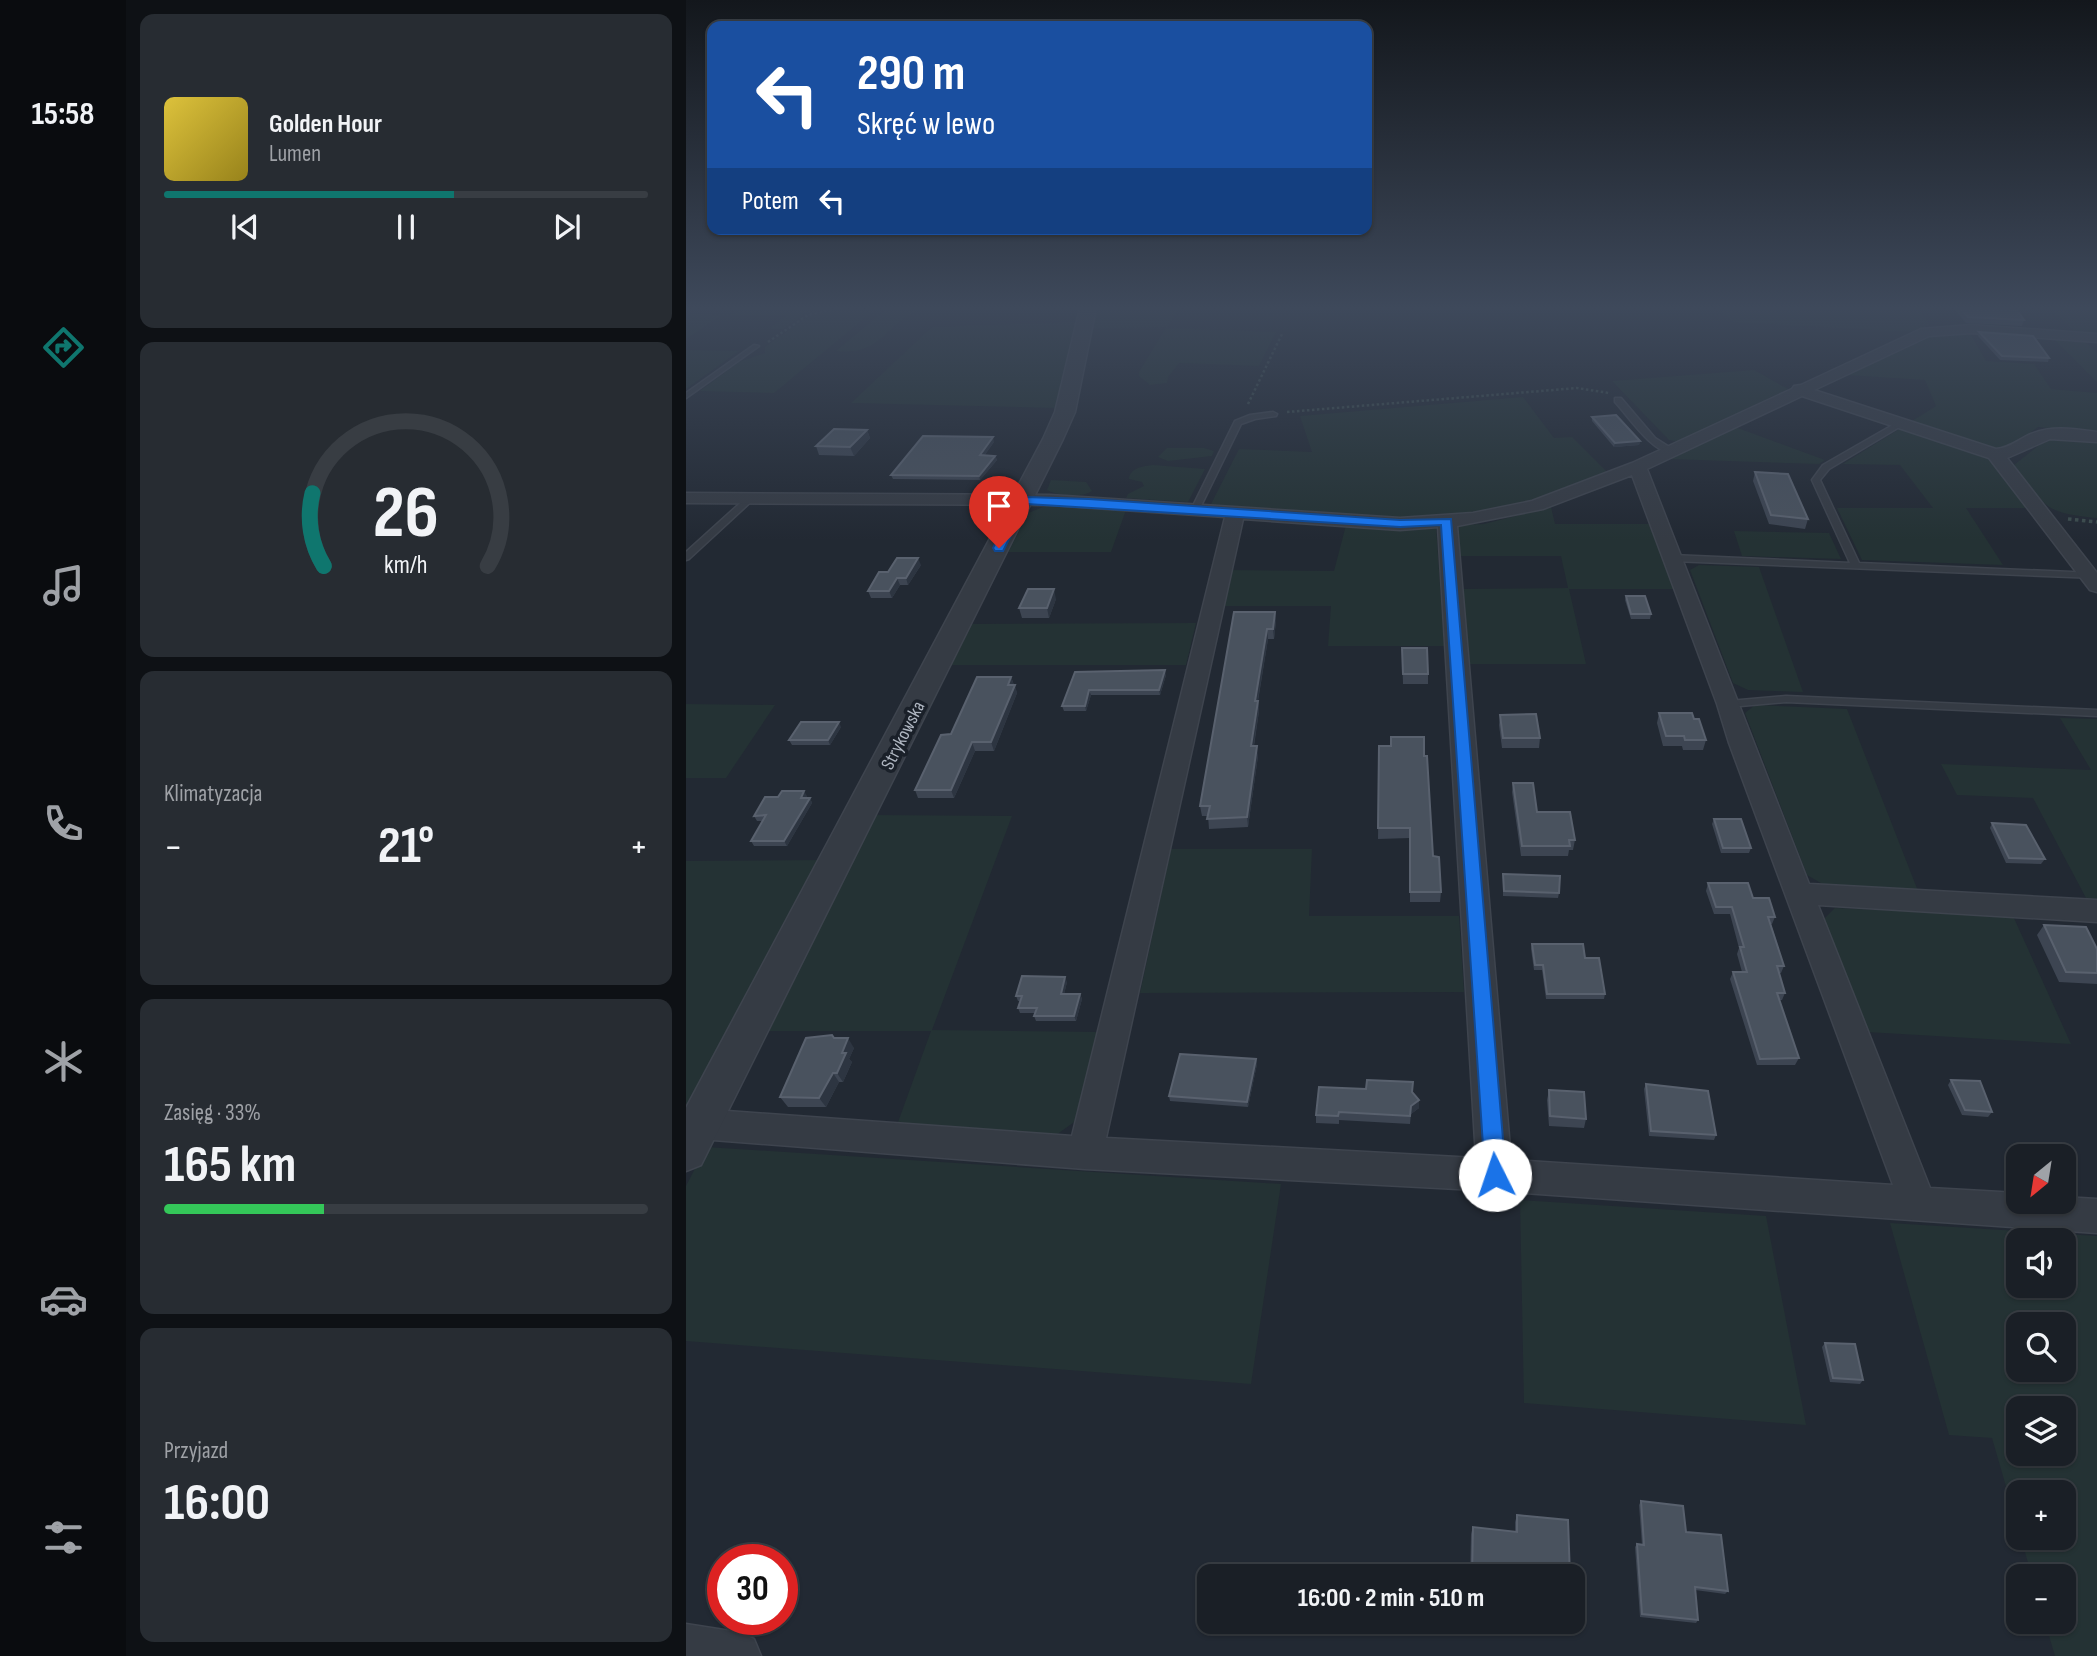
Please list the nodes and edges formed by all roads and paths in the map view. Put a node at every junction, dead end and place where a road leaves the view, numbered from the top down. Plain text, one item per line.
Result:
1 (701, 385) edge
2 (1071, 385) edge
3 (1257, 385) edge
4 (1807, 385) edge
5 (1799, 389) junction
6 (686, 396) edge
7 (1618, 400) joint
8 (1273, 414) joint
9 (1238, 423) junction
10 (1898, 424) junction
11 (2097, 437) edge
12 (1671, 452) junction
13 (1995, 454) junction
14 (1638, 467) junction
15 (686, 498) edge
16 (751, 498) junction
17 (1024, 500) junction
18 (1195, 510) junction
19 (1235, 512) junction
20 (1447, 522) junction
21 (686, 558) edge
22 (1672, 558) junction
23 (1856, 566) junction
24 (2094, 579) edge
25 (1729, 704) junction
26 (2097, 713) edge
27 (1799, 894) junction
28 (2097, 911) edge
29 (693, 1137) edge
30 (1084, 1153) junction
31 (1495, 1175) junction
32 (1918, 1203) junction
33 (2097, 1216) edge
34 (686, 1648) edge
35 (737, 1656) edge

1 - 6 lane
2 - 17 street, Strykowska
3 - 9 path
4 - 5 street
5 - 10 street
5 - 12 street
7 - 8 path
7 - 12 lane
8 - 9 lane
9 - 18 lane
10 - 13 street
10 - 23 lane
11 - 13 street
12 - 14 street
13 - 24 street
14 - 20 street
14 - 22 street
15 - 16 street
16 - 17 street
16 - 21 lane
17 - 18 street
17 - 29 street, Strykowska
18 - 19 street
19 - 20 street
19 - 30 street
20 - 31 street
22 - 23 lane
22 - 25 street
23 - 24 lane
25 - 26 lane
25 - 27 street
27 - 28 street
27 - 32 street
29 - 30 street
30 - 31 street
31 - 32 street
32 - 33 street
34 - 35 street

